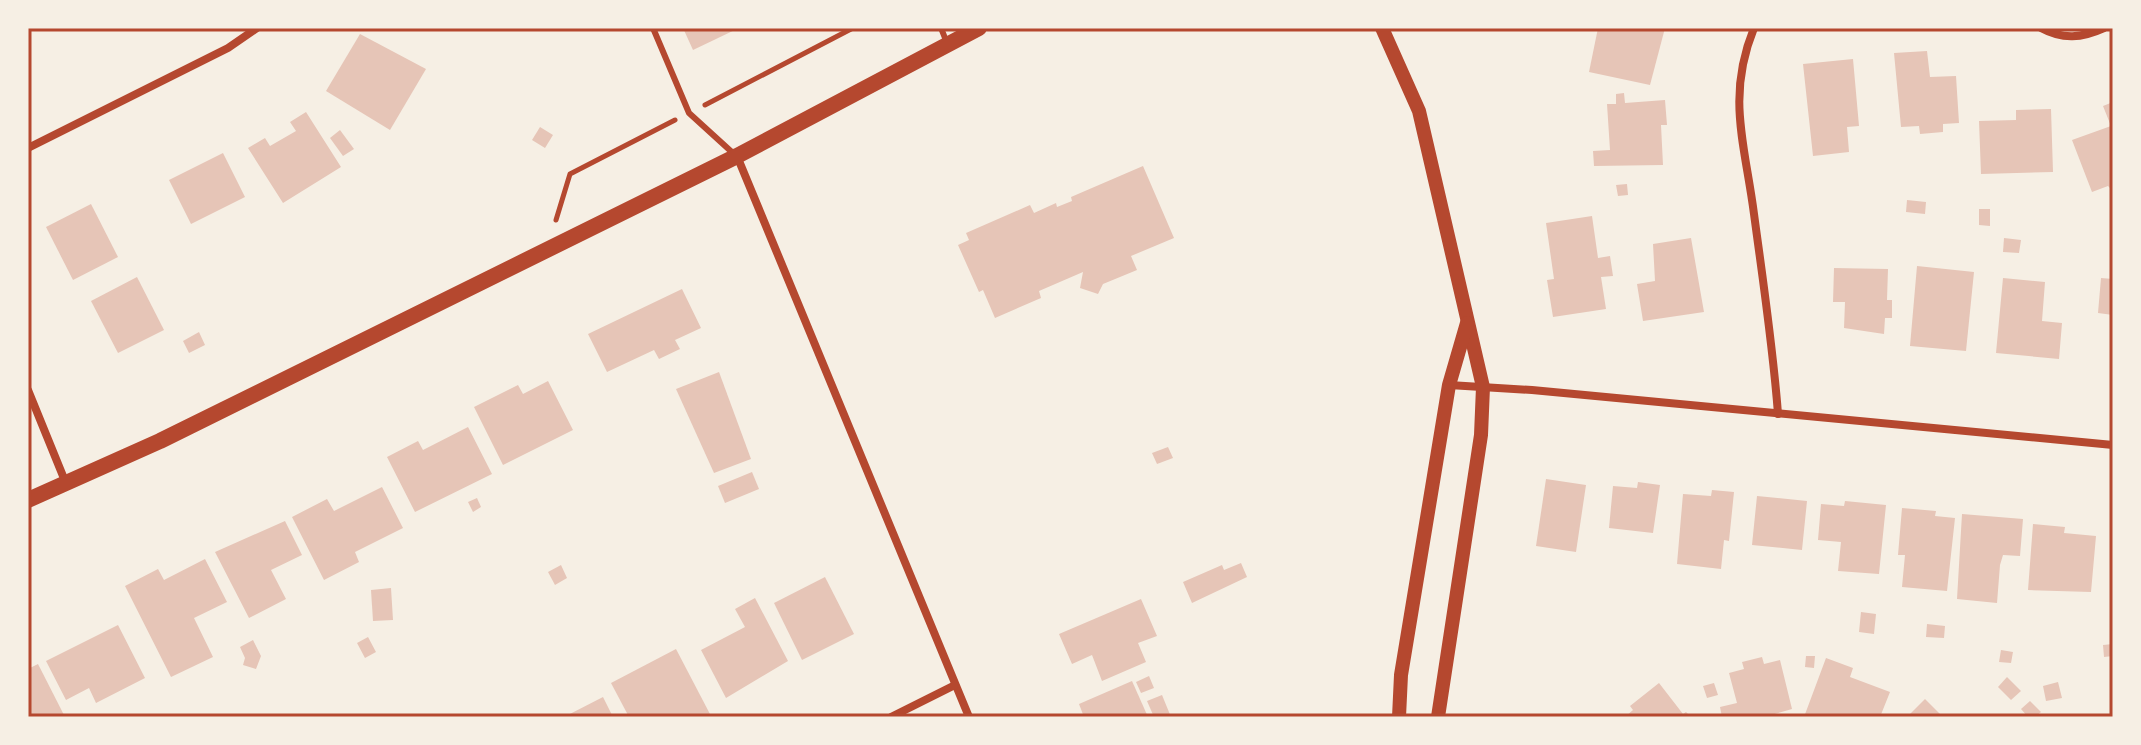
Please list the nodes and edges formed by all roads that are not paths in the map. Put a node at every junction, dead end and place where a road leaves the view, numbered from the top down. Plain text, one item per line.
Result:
1 (257, 28) edge
2 (653, 28) edge
3 (979, 28) edge
4 (1382, 28) edge
5 (1754, 28) edge
6 (2041, 28) edge
7 (2104, 28) edge
8 (944, 36) edge
9 (28, 148) edge
10 (737, 156) junction
11 (1469, 319) junction
12 (1449, 385) junction
13 (1483, 387) junction
14 (28, 390) edge
15 (1778, 414) junction
16 (2113, 445) edge
17 (65, 481) junction
18 (28, 500) edge
19 (955, 685) junction
20 (891, 717) edge
21 (969, 717) edge
22 (1399, 717) edge
23 (1438, 717) edge

1 - 9 street
2 - 10 lane
3 - 8 main road
4 - 11 street
5 - 15 street
6 - 7 street
8 - 10 main road
10 - 17 main road
10 - 19 street
11 - 12 street
11 - 13 street
12 - 13 street
12 - 22 street
13 - 15 street
13 - 23 street
14 - 17 street
15 - 16 street
17 - 18 main road
19 - 20 street
19 - 21 street

